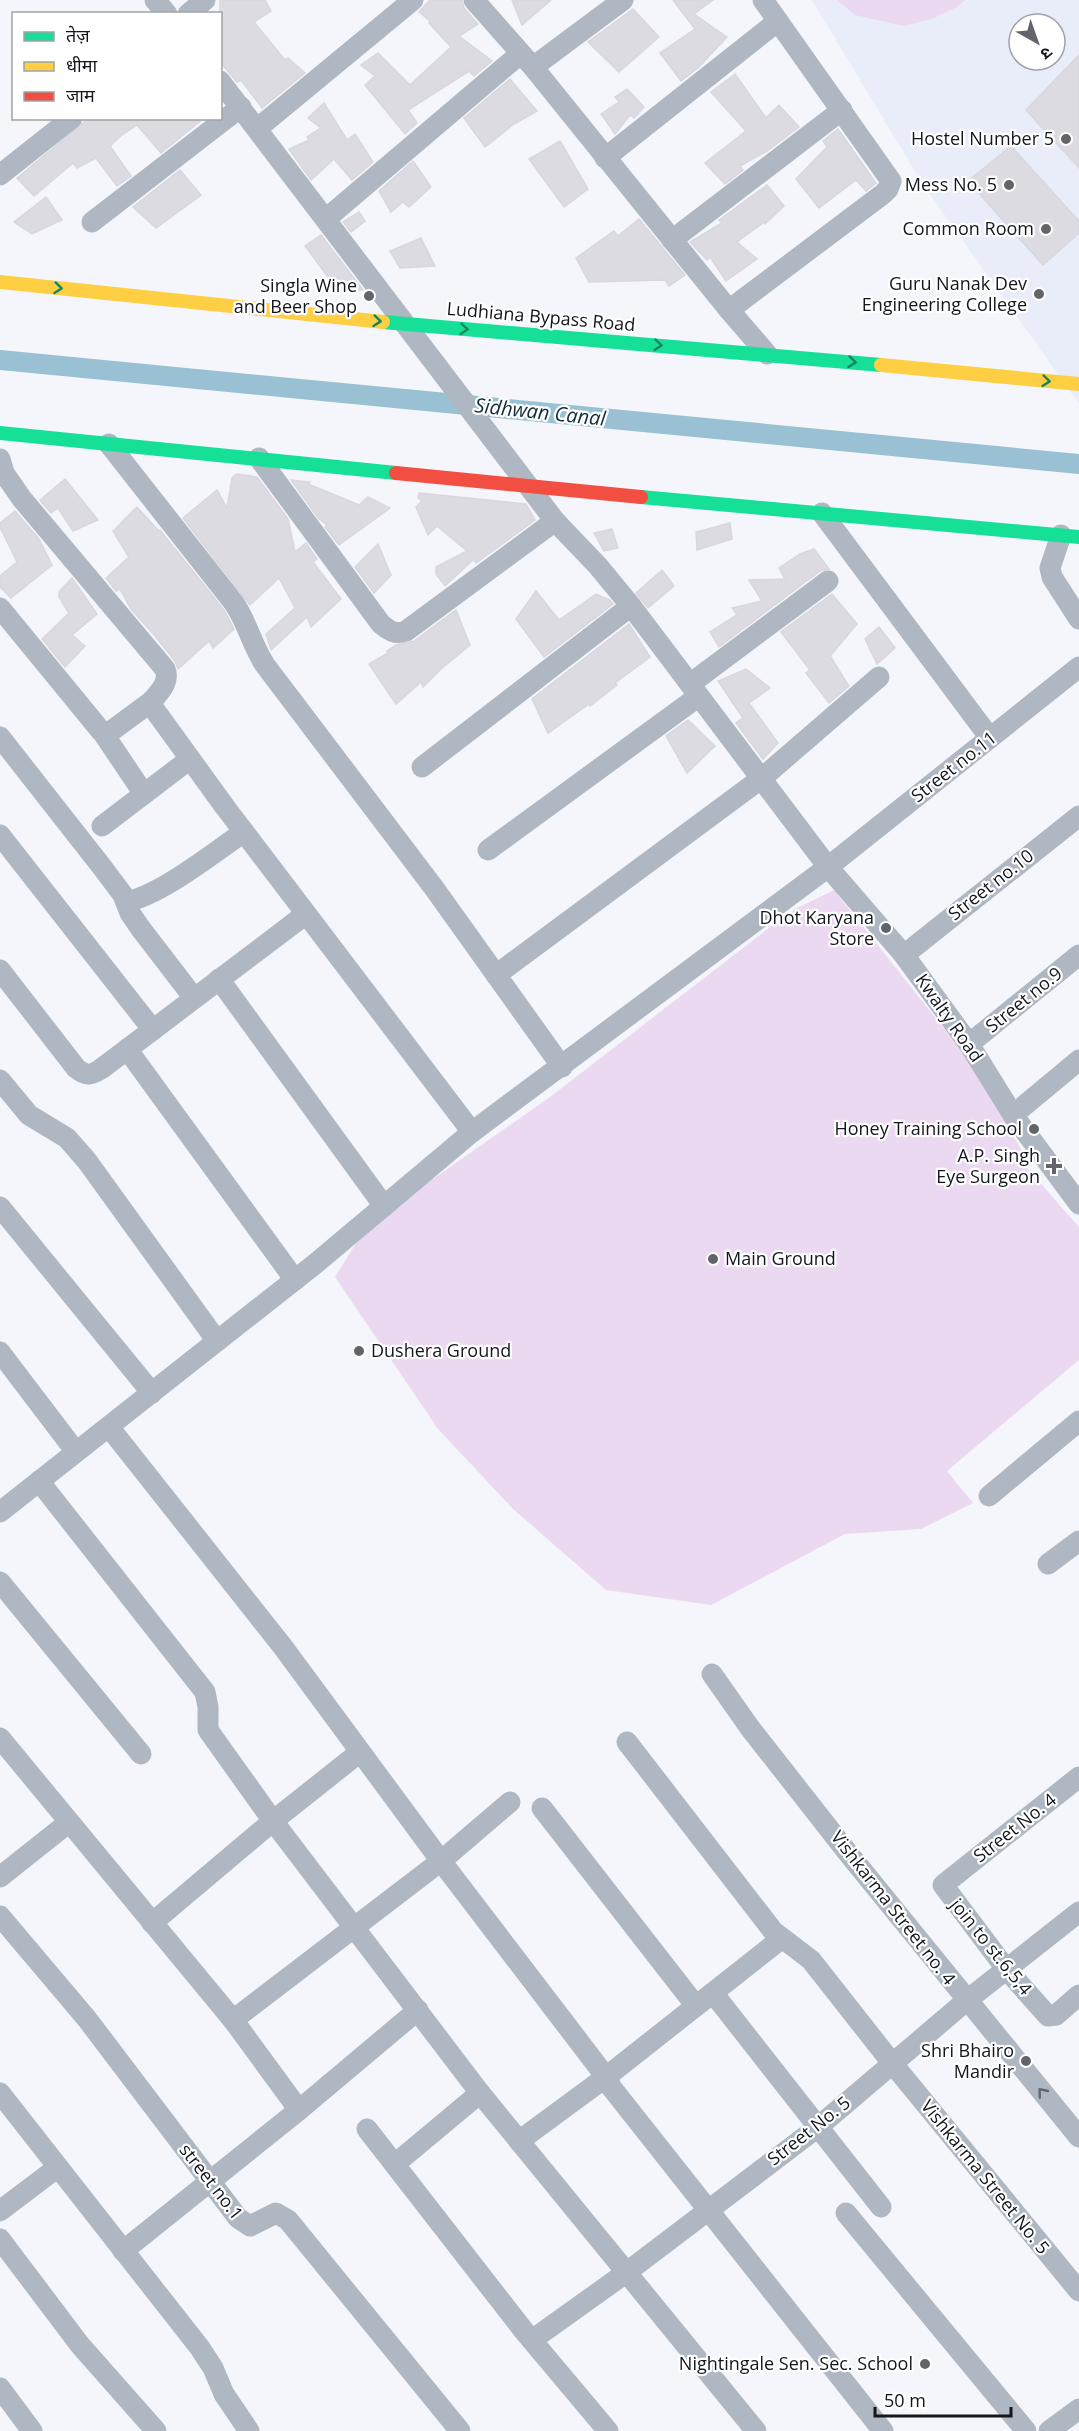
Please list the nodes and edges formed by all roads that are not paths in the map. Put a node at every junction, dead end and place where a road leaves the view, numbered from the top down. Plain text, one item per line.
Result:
1 (156, 0) edge
2 (205, 0) edge
3 (413, 0) edge
4 (474, 0) edge
5 (623, 0) edge
6 (763, 0) edge
7 (165, 12) edge
8 (190, 12) edge
9 (778, 21) junction
10 (526, 61) junction
11 (222, 84) edge
12 (240, 107) junction
13 (842, 110) junction
14 (69, 120) edge
15 (258, 128) junction
16 (605, 158) junction
17 (0, 175) edge
18 (327, 218) junction
19 (92, 222) dead end
20 (672, 240) junction
21 (0, 282) edge
22 (729, 310) junction
23 (402, 333) junction
24 (767, 354) junction
25 (1079, 384) edge
26 (0, 433) edge
27 (109, 444) junction
28 (259, 458) junction
29 (0, 459) edge
30 (530, 487) junction
31 (822, 513) junction
32 (555, 521) junction
33 (1070, 536) edge
34 (828, 581) dead end
35 (631, 606) junction
36 (0, 608) edge
37 (1079, 619) edge
38 (1079, 667) edge
39 (879, 677) dead end
40 (695, 690) junction
41 (152, 701) junction
42 (103, 733) junction
43 (0, 737) edge
44 (990, 738) junction
45 (190, 759) junction
46 (422, 767) dead end
47 (762, 778) junction
48 (144, 794) junction
49 (1079, 816) edge
50 (102, 826) dead end
51 (244, 832) junction
52 (0, 836) edge
53 (488, 850) dead end
54 (828, 867) junction
55 (126, 902) junction
56 (306, 914) junction
57 (904, 955) junction
58 (1079, 956) edge
59 (0, 970) edge
60 (496, 975) junction
61 (219, 979) junction
62 (194, 998) junction
63 (153, 1030) junction
64 (969, 1044) junction
65 (127, 1049) junction
66 (1079, 1060) edge
67 (562, 1067) junction
68 (0, 1080) edge
69 (1013, 1115) junction
70 (472, 1132) junction
71 (1077, 1197) edge
72 (384, 1206) junction
73 (0, 1207) edge
74 (295, 1280) junction
75 (217, 1341) junction
76 (0, 1352) edge
77 (152, 1393) junction
78 (1079, 1421) edge
79 (109, 1427) junction
80 (76, 1452) junction
81 (39, 1481) junction
82 (989, 1496) dead end
83 (2, 1506) edge
84 (1079, 1541) edge
85 (1047, 1564) dead end
86 (0, 1582) edge
87 (712, 1674) dead end
88 (0, 1738) edge
89 (627, 1742) dead end
90 (360, 1752) junction
91 (141, 1754) dead end
92 (1079, 1778) edge
93 (510, 1802) dead end
94 (542, 1808) dead end
95 (273, 1821) junction
96 (68, 1823) junction
97 (441, 1861) junction
98 (0, 1877) edge
99 (951, 1878) joint
100 (1079, 1912) edge
101 (0, 1916) edge
102 (152, 1923) junction
103 (355, 1928) junction
104 (781, 1939) junction
105 (1007, 1970) junction
106 (713, 1993) junction
107 (1079, 1995) edge
108 (966, 2001) junction
109 (696, 2006) junction
110 (418, 2010) junction
111 (232, 2020) junction
112 (892, 2063) junction
113 (606, 2077) junction
114 (0, 2093) edge
115 (480, 2093) junction
116 (299, 2110) junction
117 (818, 2127) junction
118 (367, 2129) dead end
119 (1079, 2138) edge
120 (519, 2141) junction
121 (395, 2164) junction
122 (58, 2167) junction
123 (208, 2180) junction
124 (881, 2207) dead end
125 (707, 2210) junction
126 (0, 2211) edge
127 (846, 2213) dead end
128 (0, 2239) edge
129 (123, 2251) junction
130 (627, 2272) junction
131 (1079, 2291) edge
132 (532, 2340) junction
133 (0, 2388) edge
134 (1078, 2411) edge
135 (32, 2431) edge
136 (156, 2431) edge
137 (249, 2431) edge
138 (460, 2431) edge
139 (608, 2431) edge
140 (756, 2431) edge
141 (883, 2431) edge
142 (1026, 2431) edge
143 (1050, 2431) edge

1 - 7 street
2 - 8 street
3 - 15 street
4 - 10 street
5 - 10 street
6 - 9 street
9 - 13 street
9 - 16 street
10 - 16 street
10 - 18 street
11 - 12 street, Kwalty Road
12 - 15 street, Kwalty Road
12 - 19 street
13 - 20 street
13 - 22 street
14 - 17 street
15 - 18 street, Kwalty Road
16 - 20 street
18 - 23 street, Kwalty Road
20 - 22 street
21 -> 23 main road, Ludhiana Bypass Road
22 - 24 street
23 -> 24 main road, Ludhiana Bypass Road
23 - 30 street, Kwalty Road
24 -> 25 main road, Ludhiana Bypass Road
26 - 27 main road
27 - 28 main road
27 - 60 street
28 - 30 main road
28 - 32 street
29 - 41 street
30 - 31 main road
30 - 32 street, Kwalty Road
31 - 33 main road
31 - 44 street
32 - 35 street, Kwalty Road
33 - 37 street
34 - 40 street
35 - 40 street, Kwalty Road
35 - 46 street
36 - 42 street
38 - 44 street, Street no.11
39 - 47 street
40 - 47 street, Kwalty Road
40 - 53 street
41 - 42 street
41 - 45 street
42 - 48 street
43 - 55 street
44 - 54 street, Street no.11
45 - 48 street
45 - 51 street
47 - 54 street, Kwalty Road
47 - 60 street
48 - 50 street
49 - 57 street, Street no.10
51 - 55 street
51 - 56 street
52 - 63 street
54 - 57 street, Kwalty Road
54 - 67 street, Street no.11
55 - 62 street
56 - 61 street
56 - 70 street
57 - 64 street, Kwalty Road
58 - 64 street, Street no.9
59 - 65 street
60 - 67 street
61 - 62 street
61 - 72 street
62 - 63 street
63 - 65 street
64 - 69 street, Kwalty Road
65 - 74 street
66 - 69 street
67 - 70 street, Street no.11
68 - 75 street
69 - 71 street, Kwalty Road
70 - 72 street, Street no.11
72 - 74 street, Street no.11
73 - 77 street
74 - 75 street, Street no.11
75 - 77 street, Street no.11
76 - 80 street
77 - 79 street, Street no.11
78 - 82 street
79 - 80 street, Street no.11
79 - 90 street
80 - 81 street, Street no.11
81 - 83 street, Street no.11
81 - 95 street
84 - 85 street
86 - 91 street
87 - 108 street, Vishkarma Street no. 4
88 - 96 street
89 - 104 street, Vishkarma Street No. 5
90 - 95 street
90 - 97 street
92 - 99 street, Street No. 4
93 - 97 street
94 - 109 street
95 - 102 street
95 - 103 street
96 - 98 street
96 - 102 street
97 - 103 street
97 - 113 street
99 - 105 street, join to st.6,5,4
100 - 105 street, Street No. 5
101 - 123 street, street no.1
102 - 111 street
103 - 110 street
103 - 111 street
104 - 106 street
104 - 112 street, Vishkarma Street No. 5
105 - 107 street, join to st.6,5,4
105 - 108 street, Street No. 5
106 - 109 street
106 - 117 street
108 - 112 street, Street No. 5
119 -> 108 street, Vishkarma Street no. 4
109 - 113 street
110 - 115 street
110 - 116 street
111 - 116 street
112 - 117 street, Street No. 5
112 - 131 street, Vishkarma Street No. 5
113 - 120 street
113 - 125 street
114 - 122 street
115 - 120 street
115 - 121 street
116 - 123 street
117 - 124 street
117 - 125 street, Street No. 5
118 - 121 street
120 - 130 street
121 - 132 street
122 - 126 street
122 - 129 street
123 - 129 street
123 - 138 street, street no.1
125 - 130 street, Street No. 5
125 - 141 street
127 - 142 street
128 - 136 street
129 - 137 street
130 - 132 street, Street No. 5
130 - 140 street
132 - 139 street
133 - 135 street
134 - 143 street

